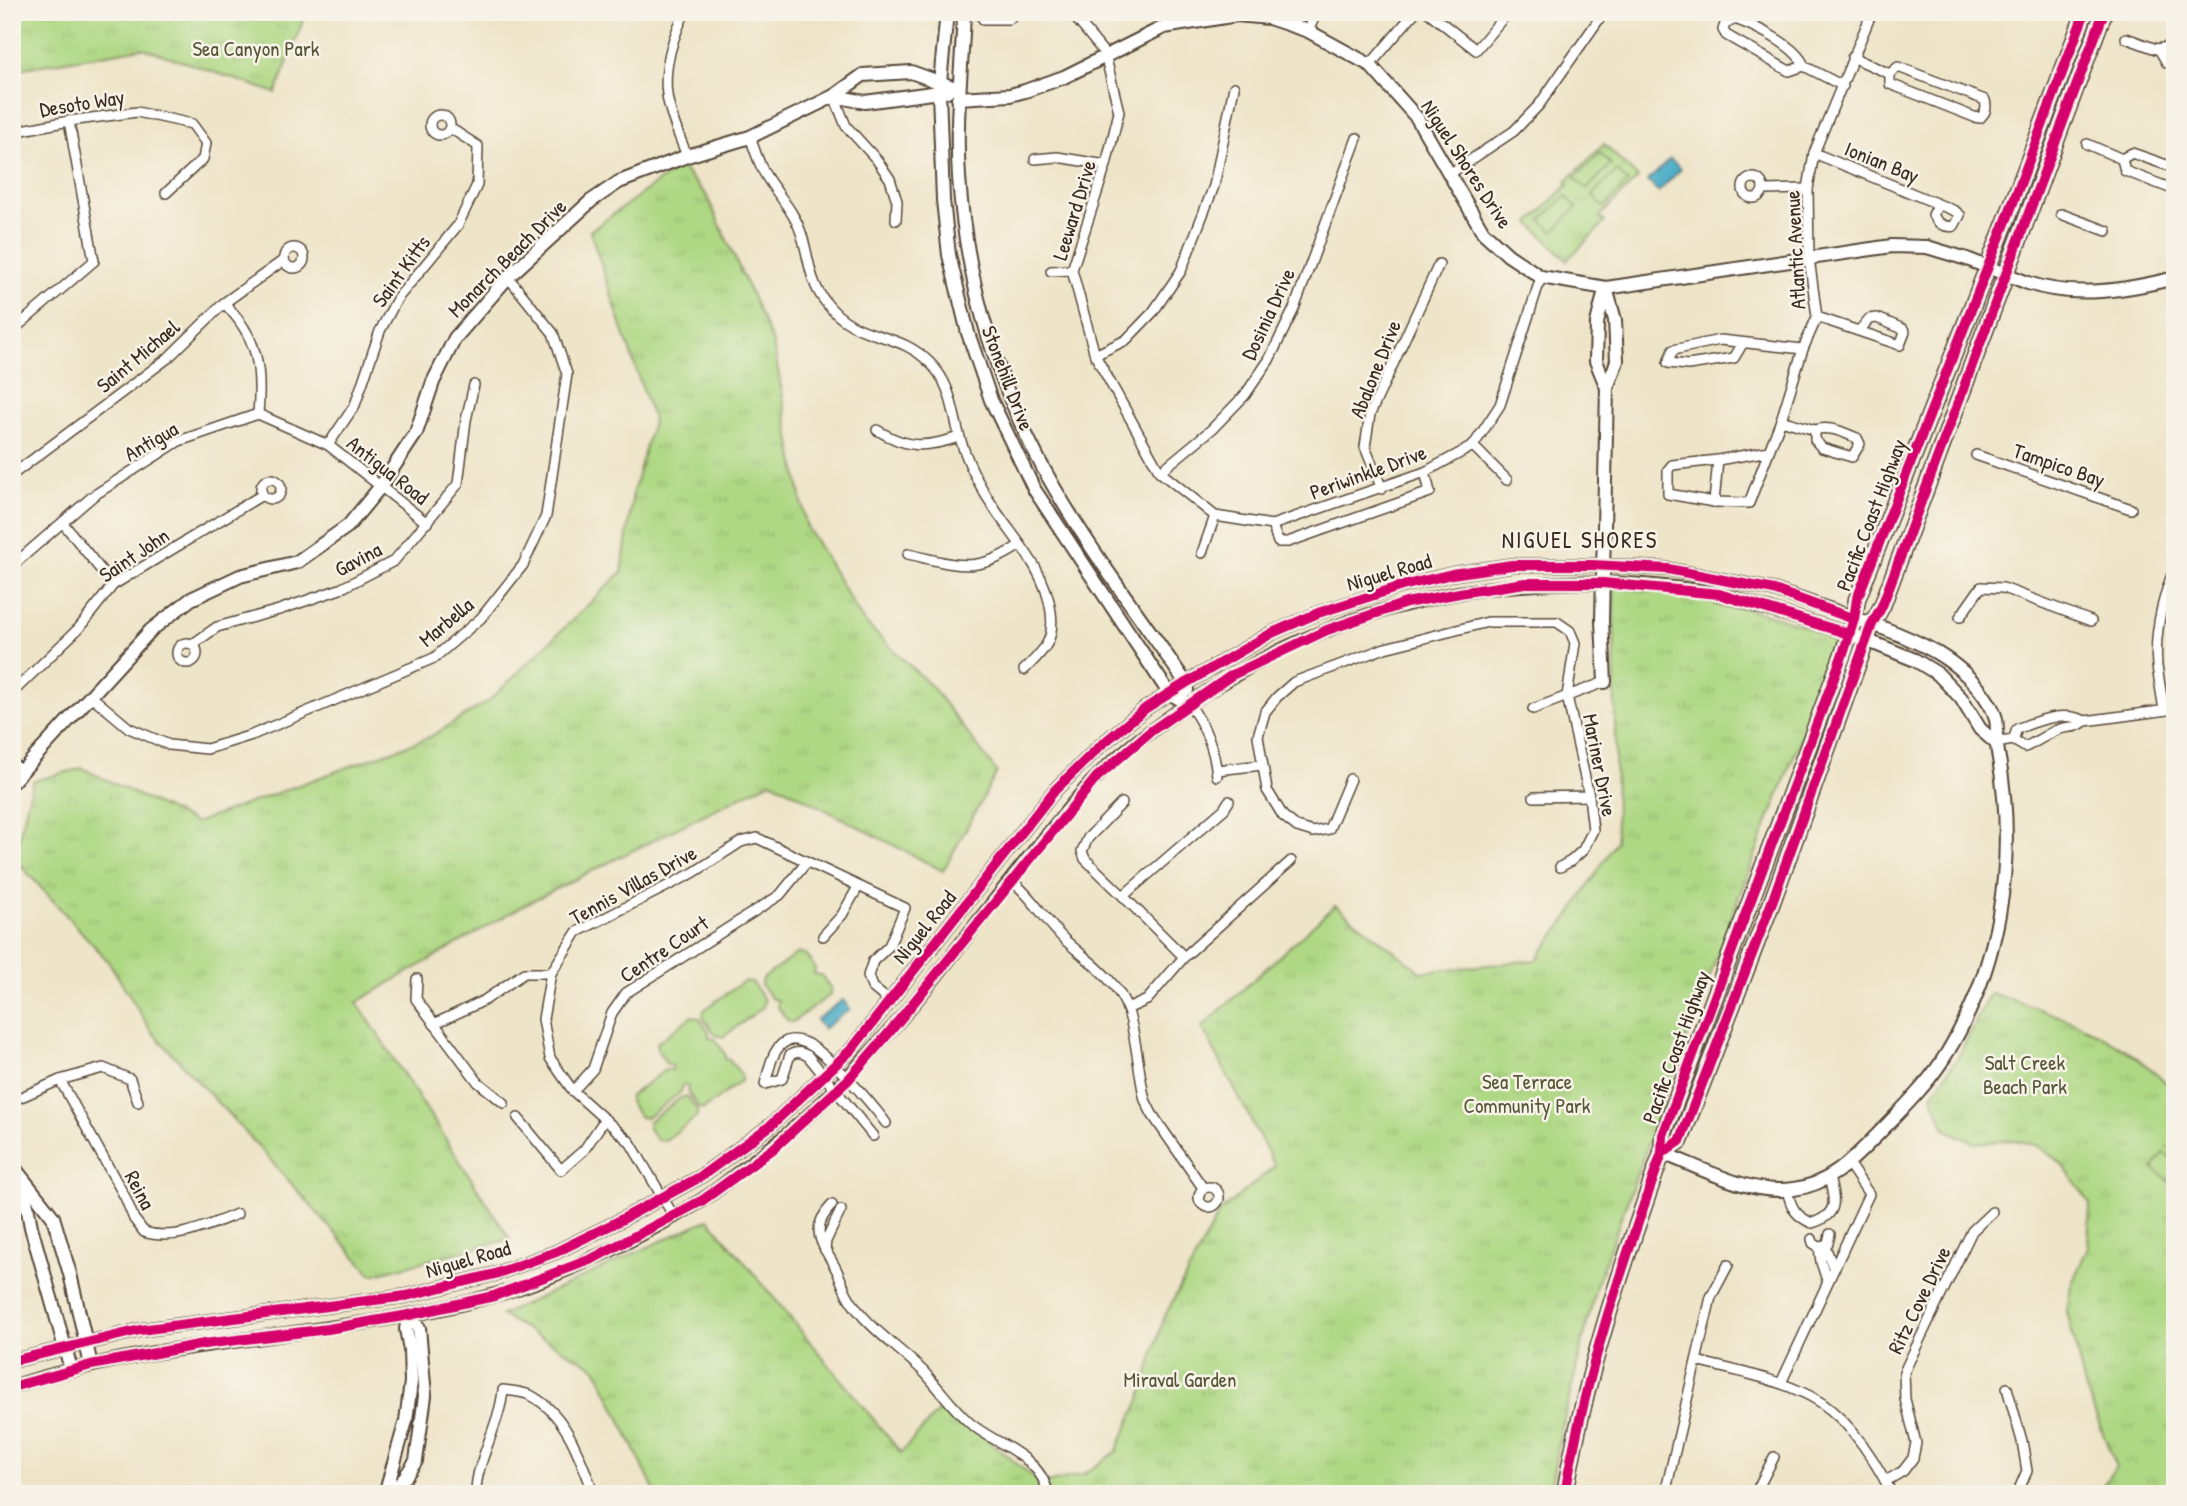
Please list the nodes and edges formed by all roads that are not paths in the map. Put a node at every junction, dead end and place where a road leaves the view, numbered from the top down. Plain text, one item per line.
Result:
1 (685, 12) edge
2 (947, 12) edge
3 (964, 12) edge
4 (1020, 12) edge
5 (1068, 12) edge
6 (1317, 12) edge
7 (1415, 12) edge
8 (1428, 12) edge
9 (1508, 12) edge
10 (1604, 12) edge
11 (1872, 12) edge
12 (2085, 12) edge
13 (2104, 12) edge
14 (1238, 13) edge
15 (983, 19) dead end
16 (1308, 31) junction
17 (2126, 38) dead end
18 (2175, 46) edge
19 (2160, 49) junction
20 (1105, 54) junction
21 (1852, 57) junction
22 (1370, 65) junction
23 (1804, 66) junction
24 (2175, 66) edge
25 (1890, 74) junction
26 (1843, 86) junction
27 (939, 87) junction
28 (1234, 88) dead end
29 (1025, 91) joint
30 (958, 92) junction
31 (834, 96) junction
32 (69, 121) junction
33 (450, 128) dead end
34 (12, 132) edge
35 (750, 137) junction
36 (1357, 138) dead end
37 (2087, 144) dead end
38 (1814, 153) junction
39 (687, 156) junction
40 (1035, 159) dead end
41 (2122, 159) junction
42 (1106, 165) junction
43 (2175, 168) edge
44 (1448, 175) junction
45 (1808, 189) junction
46 (1763, 190) dead end
47 (2175, 190) edge
48 (166, 193) dead end
49 (1938, 204) dead end
50 (2061, 214) dead end
51 (896, 220) dead end
52 (2107, 231) dead end
53 (1809, 258) junction
54 (284, 260) dead end
55 (1439, 264) dead end
56 (1072, 270) junction
57 (1051, 271) dead end
58 (1541, 277) junction
59 (508, 278) junction
60 (2175, 278) edge
61 (1606, 288) junction
62 (224, 303) junction
63 (1817, 317) junction
64 (12, 331) edge
65 (1858, 331) junction
66 (1743, 343) junction
67 (1803, 349) junction
68 (1095, 355) junction
69 (474, 384) dead end
70 (1607, 388) junction
71 (258, 414) junction
72 (1781, 420) junction
73 (877, 430) dead end
74 (1815, 430) junction
75 (958, 437) junction
76 (328, 444) junction
77 (1473, 446) junction
78 (1769, 451) junction
79 (1976, 455) dead end
80 (1718, 460) junction
81 (1160, 472) junction
82 (1426, 472) junction
83 (12, 475) edge
84 (1507, 480) dead end
85 (381, 486) junction
86 (1382, 489) junction
87 (262, 495) dead end
88 (1714, 502) junction
89 (2131, 509) dead end
90 (1215, 516) junction
91 (63, 523) junction
92 (427, 523) junction
93 (1272, 525) junction
94 (1020, 545) junction
95 (1202, 553) dead end
96 (908, 554) dead end
97 (1603, 565) junction
98 (12, 566) edge
99 (2175, 567) edge
100 (1603, 583) junction
101 (113, 585) junction
102 (1959, 617) dead end
103 (2091, 621) dead end
104 (1851, 626) junction
105 (1869, 632) junction
106 (192, 645) dead end
107 (1024, 670) dead end
108 (1605, 682) joint
109 (1186, 683) junction
110 (12, 693) edge
111 (1169, 693) junction
112 (91, 696) junction
113 (1567, 696) junction
114 (1189, 704) junction
115 (1532, 709) dead end
116 (2175, 709) edge
117 (2164, 710) junction
118 (2034, 722) junction
119 (2058, 723) junction
120 (2013, 740) junction
121 (2043, 740) junction
122 (1996, 743) junction
123 (1262, 765) junction
124 (17, 767) edge
125 (1350, 779) dead end
126 (12, 782) edge
127 (1589, 796) junction
128 (1534, 797) dead end
129 (1229, 801) dead end
130 (1122, 803) dead end
131 (1291, 860) dead end
132 (806, 863) junction
133 (1560, 867) dead end
134 (1011, 880) junction
135 (858, 887) junction
136 (1123, 896) junction
137 (823, 936) dead end
138 (1184, 957) junction
139 (551, 973) junction
140 (417, 979) dead end
141 (888, 1002) junction
142 (1128, 1009) junction
143 (434, 1024) junction
144 (834, 1066) junction
145 (824, 1076) junction
146 (60, 1080) junction
147 (848, 1080) junction
148 (573, 1091) junction
149 (837, 1091) junction
150 (12, 1101) edge
151 (138, 1102) dead end
152 (504, 1103) dead end
153 (518, 1118) dead end
154 (606, 1119) junction
155 (886, 1123) dead end
156 (873, 1136) dead end
157 (1662, 1153) junction
158 (1848, 1163) junction
159 (17, 1170) edge
160 (1829, 1178) junction
161 (1203, 1188) dead end
162 (1787, 1190) junction
163 (663, 1198) junction
164 (832, 1205) dead end
165 (841, 1210) dead end
166 (1992, 1212) dead end
167 (237, 1214) dead end
168 (673, 1215) junction
169 (1827, 1227) junction
170 (1812, 1231) junction
171 (58, 1236) junction
172 (36, 1243) junction
173 (1822, 1247) junction
174 (825, 1250) junction
175 (1728, 1265) dead end
176 (1833, 1267) junction
177 (1828, 1280) junction
178 (406, 1296) junction
179 (409, 1315) junction
180 (85, 1342) junction
181 (65, 1347) junction
182 (12, 1361) edge
183 (1697, 1361) junction
184 (91, 1365) junction
185 (71, 1369) junction
186 (1781, 1383) junction
187 (12, 1387) edge
188 (2007, 1388) dead end
189 (406, 1421) junction
190 (423, 1422) junction
191 (1774, 1457) dead end
192 (1885, 1481) junction
193 (385, 1494) edge
194 (393, 1494) edge
195 (476, 1494) edge
196 (594, 1494) edge
197 (1048, 1494) edge
198 (1565, 1494) edge
199 (1665, 1494) edge
200 (1755, 1494) edge
201 (1892, 1494) edge
202 (2017, 1494) edge

1 - 39 street
2 - 27 main road, Stonehill Drive
3 - 30 main road, Stonehill Drive
4 - 15 street
5 - 20 street, Leeward Drive
6 - 16 street
7 - 22 street
8 - 9 street
10 - 44 street
11 - 21 street, Atlantic Avenue
12 - 104 highway, Pacific Coast Highway
13 - 105 highway, Pacific Coast Highway
14 - 16 main road, Niguel Shores Drive
14 - 20 main road, Niguel Shores Drive
16 - 22 main road, Niguel Shores Drive
17 - 19 street
18 - 19 street
19 - 24 street
20 - 29 main road, Niguel Shores Drive
20 - 42 street, Leeward Drive
21 - 25 street
21 - 26 street, Atlantic Avenue
22 - 44 main road, Niguel Shores Drive
23 - 23 street
23 - 26 street
25 - 25 street
26 - 38 street, Atlantic Avenue
27 - 30 main road, Monarch Beach Drive
27 - 31 main road, Monarch Beach Drive
27 - 31 main road, Monarch Beach Drive
27 - 111 main road, Stonehill Drive
28 - 68 street
29 - 30 main road, Monarch Beach Drive
30 - 109 main road, Stonehill Drive
31 - 35 main road, Monarch Beach Drive
31 - 51 street
32 - 34 street, Desoto Way
32 - 48 street, Desoto Way
32 - 64 street
33 - 76 street, Saint Kitts
35 - 39 main road, Monarch Beach Drive
35 - 75 street
36 - 81 street, Dosinia Drive
37 - 41 street
38 - 45 street, Atlantic Avenue
38 - 49 street, Ionian Bay
39 - 59 main road, Monarch Beach Drive
40 - 42 street
41 - 43 street
41 - 47 street
42 - 56 street, Leeward Drive
44 - 58 main road, Niguel Shores Drive
45 - 46 street
45 - 53 street, Atlantic Avenue
50 - 52 street
53 - 60 main road, Niguel Shores Drive, bridge
53 - 61 main road, Niguel Shores Drive
53 - 63 street, Atlantic Avenue
54 - 62 street, Saint Michael
55 - 86 street, Abalone Drive
56 - 57 street
56 - 68 street, Leeward Drive
58 - 61 main road, Niguel Shores Drive
58 - 77 street, Periwinkle Drive
59 - 85 main road, Monarch Beach Drive
59 - 112 street, Marbella
61 - 70 main road, Mariner Drive
61 - 70 main road, Mariner Drive
62 - 71 street
62 - 83 street, Saint Michael
63 - 65 street
63 - 67 street, Atlantic Avenue
65 - 65 street
66 - 66 street
66 - 67 street
67 - 72 street, Atlantic Avenue
68 - 81 street, Leeward Drive
69 - 92 street, Gavina
70 - 97 main road, Mariner Drive
71 - 76 street
71 - 91 street, Antigua
72 - 74 street
72 - 78 street, Atlantic Avenue
73 - 75 street
74 - 74 street
75 - 94 street
76 - 85 street, Antigua Road
77 - 82 street, Periwinkle Drive
77 - 84 street
78 - 80 street
78 - 88 street, Atlantic Avenue
79 - 89 street, Tampico Bay
80 - 88 street
80 - 88 street, Atlantic Avenue
81 - 90 street, Leeward Drive
82 - 86 street, Periwinkle Drive
82 - 93 street
85 - 92 street, Antigua Road
85 - 112 main road, Monarch Beach Drive
86 - 93 street, Periwinkle Drive
87 - 101 street, Saint John
90 - 93 street, Periwinkle Drive
90 - 95 street
91 - 98 street, Antigua
91 - 101 street
92 - 106 street, Gavina
94 - 96 street
94 - 107 street
97 - 100 main road, Mariner Drive
97 - 104 main road, Niguel Road
97 - 109 main road, Niguel Road
99 - 117 street
100 - 104 main road, Niguel Road
100 - 108 main road, Mariner Drive
100 - 114 main road, Niguel Road
101 - 110 street, Saint John
102 - 103 street
104 - 105 main road
104 - 157 highway, Pacific Coast Highway
105 - 122 main road
105 - 122 main road
105 - 157 highway, Pacific Coast Highway
108 - 113 street, Mariner Drive
109 - 111 main road, Niguel Road
109 - 114 main road, Stonehill Drive
111 - 114 main road, Stonehill Drive
111 - 141 main road, Niguel Road
112 - 124 main road, Monarch Beach Drive
113 - 115 street
113 - 123 street
113 - 127 street, Mariner Drive
114 - 123 street, Stonehill Drive
114 - 134 main road, Niguel Road
116 - 117 street
117 - 119 street
118 - 119 street
118 - 120 street
118 - 121 street
119 - 121 street
120 - 121 street
120 - 122 street
122 - 158 main road
123 - 125 street
124 - 126 main road, Monarch Beach Drive
127 - 128 street
127 - 133 street, Mariner Drive
129 - 136 street
130 - 136 street
131 - 138 street
132 - 135 street, Tennis Villas Drive
132 - 139 street, Tennis Villas Drive
132 - 148 street, Centre Court
134 - 142 street
134 - 147 main road, Niguel Road
135 - 137 street
135 - 141 street, Tennis Villas Drive
136 - 138 street
138 - 142 street
139 - 143 street
139 - 148 street, Tennis Villas Drive
140 - 143 street
141 - 144 main road, Niguel Road
142 - 161 street
143 - 152 street
144 - 145 main road, Niguel Road
144 - 145 street
144 - 147 street
145 - 149 street
145 - 163 main road, Niguel Road
146 - 150 street
146 - 151 street
146 - 167 street, Reina
147 - 149 main road, Niguel Road
147 - 155 street
148 - 154 street, Tennis Villas Drive
149 - 156 street
149 - 168 main road, Niguel Road
153 - 154 street
154 - 163 street, Tennis Villas Drive
157 - 162 main road
157 - 198 highway, Pacific Coast Highway
158 - 160 main road
158 - 176 street
159 - 171 main road
159 - 172 main road
160 - 162 main road
160 - 169 street
162 - 170 street
163 - 168 street, Tennis Villas Drive
163 - 178 main road, Niguel Road
164 - 174 street
165 - 174 street
166 - 192 street, Ritz Cove Drive
168 - 179 main road, Niguel Road
169 - 170 street
169 - 173 street
170 - 173 street
171 - 172 main road
171 - 180 main road
172 - 181 main road
173 - 176 street
173 - 177 street
174 - 197 street
175 - 183 street
176 - 177 street
177 - 186 street
178 - 179 main road
178 - 180 main road, Niguel Road
179 - 184 main road, Niguel Road
179 - 189 main road
179 - 190 main road
180 - 181 main road, Niguel Road
180 - 184 main road
181 - 182 main road, Niguel Road
181 - 185 main road
183 - 186 street
183 - 199 street
184 - 185 main road, Niguel Road
185 - 187 main road, Niguel Road
186 - 192 street
188 - 202 street
189 - 190 main road
189 - 193 main road
190 - 194 main road
191 - 200 street
192 - 201 street
195 - 196 street

